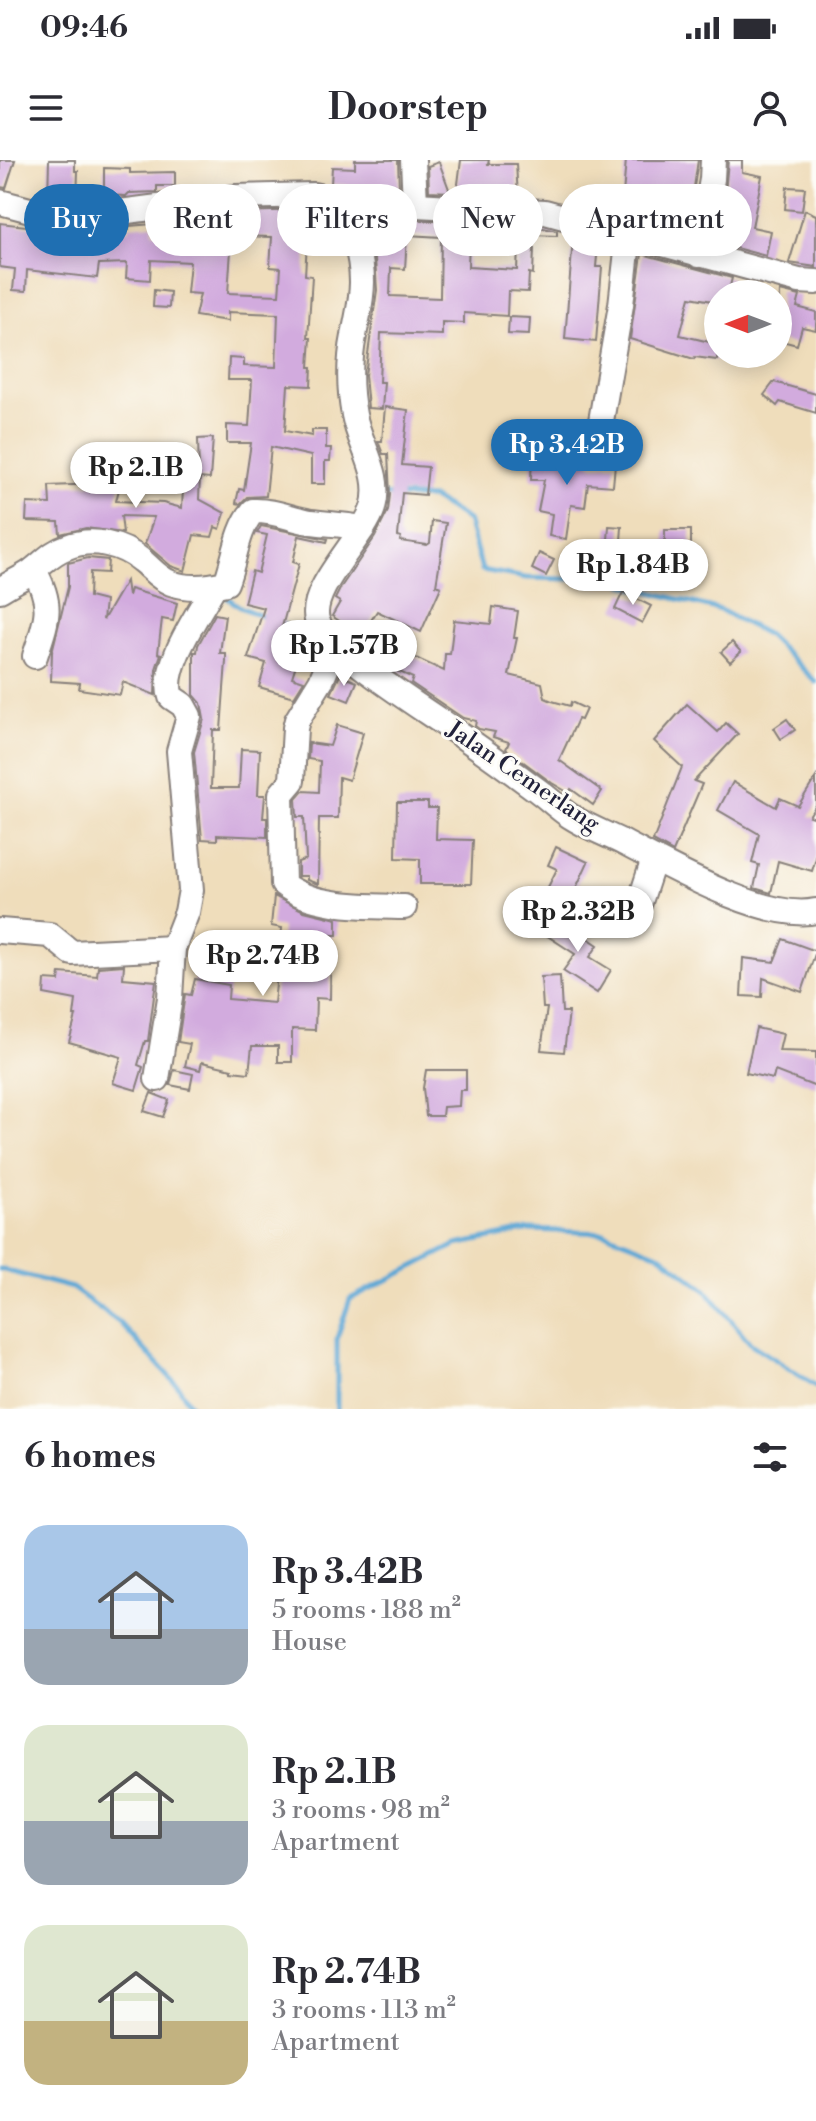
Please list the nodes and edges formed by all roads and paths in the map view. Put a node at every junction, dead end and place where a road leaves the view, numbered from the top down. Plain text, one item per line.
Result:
1 (413, 160) edge
2 (713, 160) edge
3 (414, 184) edge
4 (711, 184) edge
5 (277, 196) edge
6 (0, 202) edge
7 (417, 204) edge
8 (559, 216) edge
9 (358, 256) edge
10 (626, 256) edge
11 (703, 256) edge
12 (816, 282) edge
13 (596, 450) dead end
14 (363, 528) junction
15 (34, 570) junction
16 (214, 586) junction
17 (0, 590) edge
18 (337, 643) junction
19 (35, 656) dead end
20 (654, 859) junction
21 (404, 907) dead end
22 (637, 911) dead end
23 (816, 911) edge
24 (0, 931) edge
25 (173, 948) junction
26 (157, 1079) dead end

1 - 3 street
2 - 4 street
5 - 6 street
7 - 8 street
9 - 14 street, Jalan Cemerlang
10 - 13 street
11 - 12 street
14 - 16 street
14 - 18 street, Jalan Cemerlang
15 - 16 street
15 - 17 street
15 - 19 street
16 - 25 street
18 - 20 street, Jalan Cemerlang
18 - 21 street
20 - 22 street
20 - 23 street, Jalan Cemerlang
24 - 25 street
25 - 26 street

